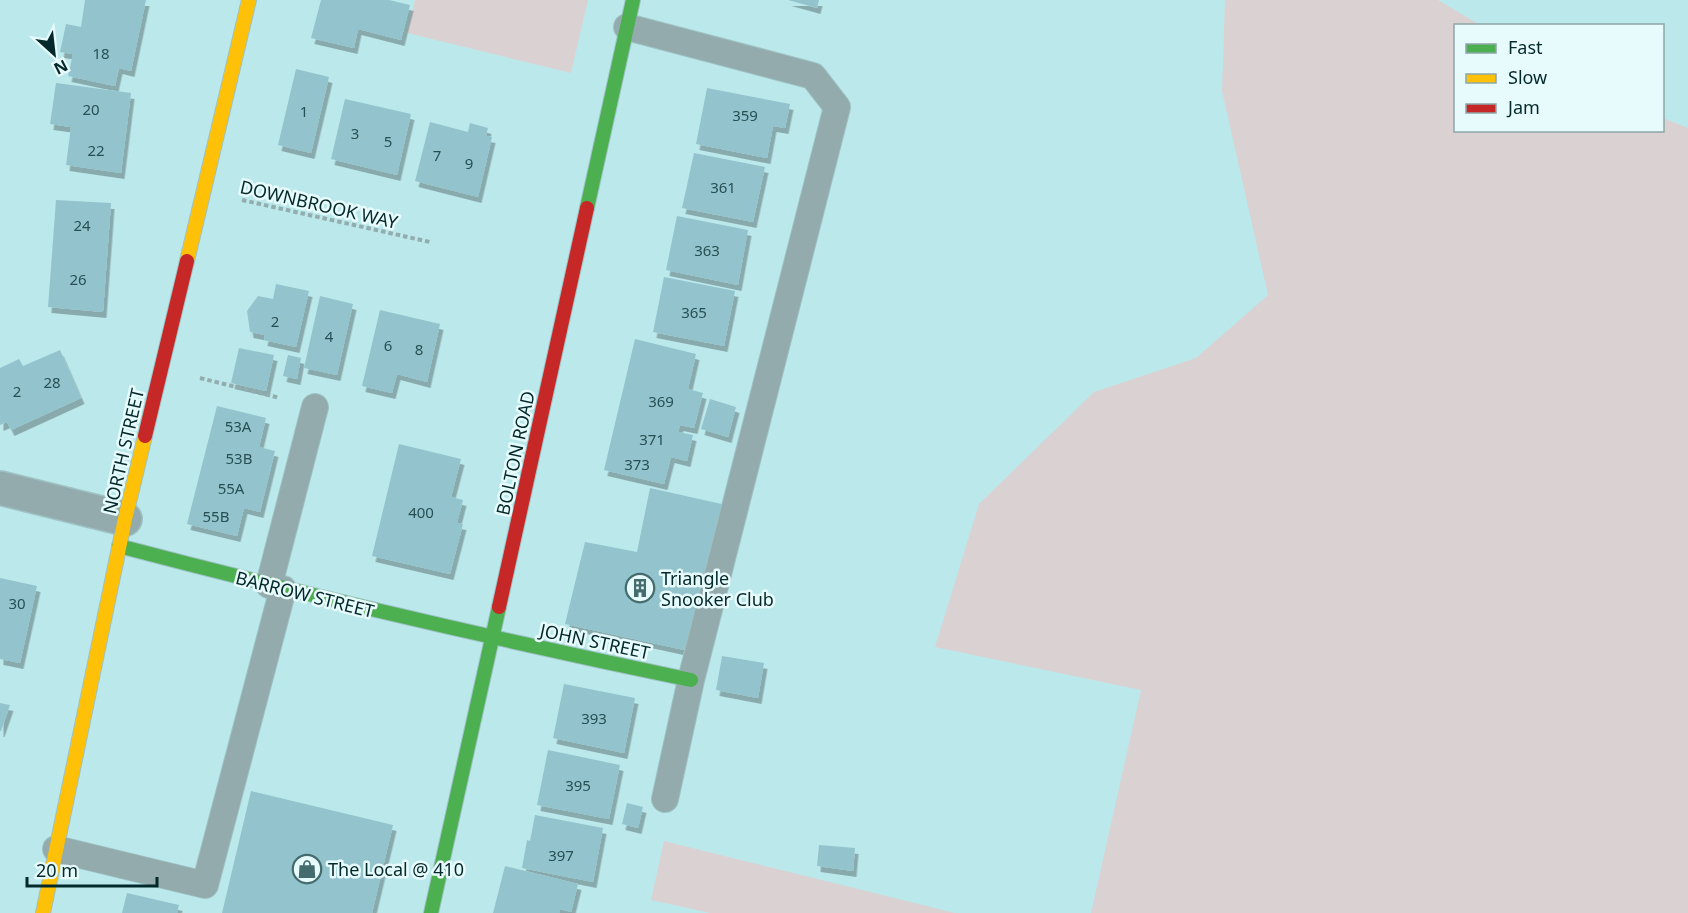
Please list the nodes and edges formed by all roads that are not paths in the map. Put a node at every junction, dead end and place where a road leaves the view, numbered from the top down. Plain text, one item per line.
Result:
1 (249, 0) edge
2 (633, 0) edge
3 (627, 27) junction
4 (315, 407) road end
5 (0, 488) edge
6 (122, 532) junction
7 (276, 587) junction
8 (492, 638) junction
9 (691, 680) junction
10 (665, 799) dead end
11 (56, 849) junction
12 (43, 913) edge
13 (432, 913) edge

1 - 6 street, NORTH STREET
2 - 3 street, BOLTON ROAD
3 - 8 street, BOLTON ROAD
3 - 9 lane
4 - 7 lane
5 - 6 street, BARROW STREET
6 - 7 street, BARROW STREET
6 - 11 street, NORTH STREET
7 - 8 street, BARROW STREET
7 - 11 lane
8 - 9 street, JOHN STREET
8 - 13 street, BOLTON ROAD
9 - 10 lane
11 - 12 street, NORTH STREET

